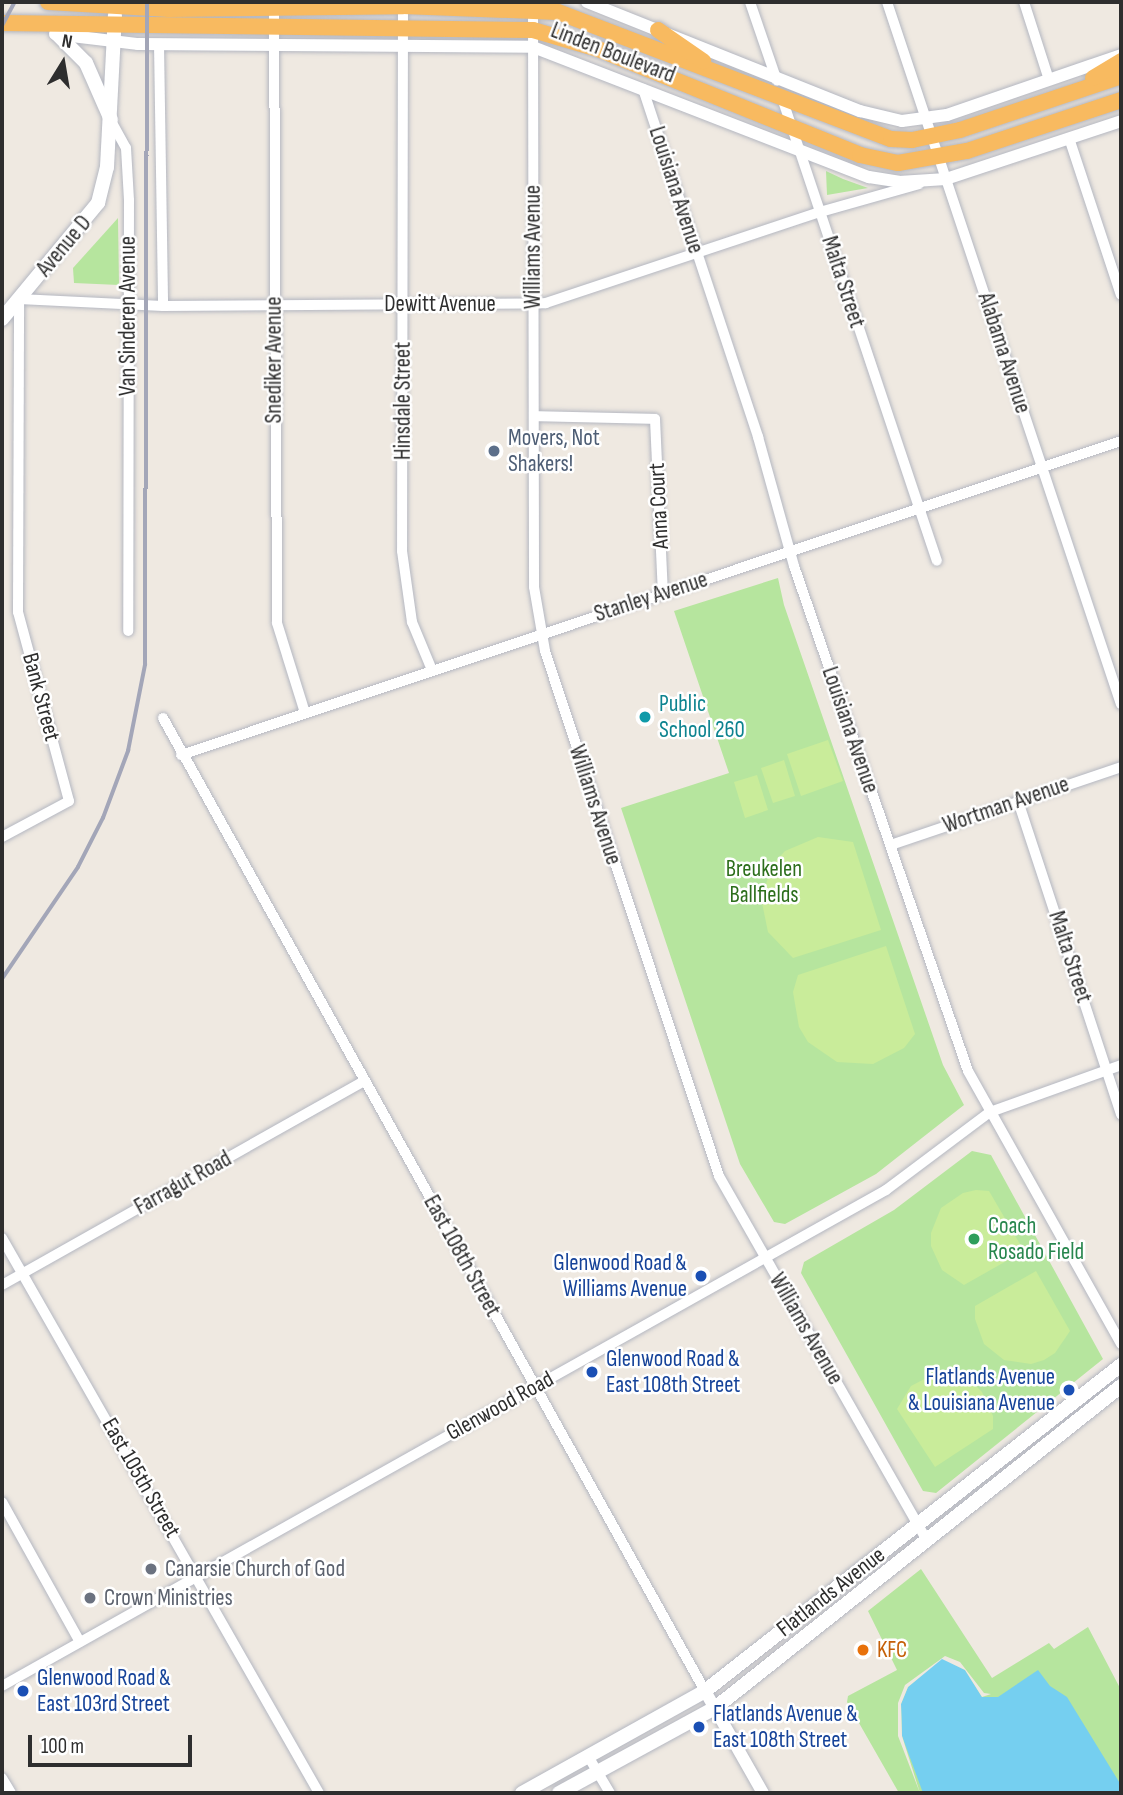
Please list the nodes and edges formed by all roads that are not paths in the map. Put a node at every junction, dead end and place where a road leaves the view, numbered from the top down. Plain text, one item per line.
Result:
1 (48, 2) edge
2 (587, 2) edge
3 (750, 2) edge
4 (887, 2) edge
5 (1024, 2) edge
6 (274, 4) edge
7 (403, 4) edge
8 (533, 5) edge
9 (114, 6) junction
10 (616, 8) edge
11 (2, 23) edge
12 (25, 24) junction
13 (115, 24) junction
14 (274, 29) junction
15 (403, 29) junction
16 (533, 30) junction
17 (659, 30) junction
18 (57, 34) junction
19 (115, 41) junction
20 (159, 44) junction
21 (274, 46) junction
22 (404, 46) junction
23 (533, 47) junction
24 (1121, 55) edge
25 (1121, 61) edge
26 (775, 76) junction
27 (1121, 76) edge
28 (728, 78) junction
29 (1049, 80) junction
30 (643, 89) junction
31 (1065, 94) junction
32 (783, 99) junction
33 (1121, 100) edge
34 (1121, 110) edge
35 (1077, 114) junction
36 (926, 119) junction
37 (111, 121) junction
38 (1121, 121) edge
39 (793, 128) junction
40 (932, 137) junction
41 (1069, 138) junction
42 (800, 150) junction
43 (939, 158) junction
44 (946, 179) junction
45 (927, 182) junction
46 (820, 212) junction
47 (698, 255) junction
48 (1121, 295) edge
49 (19, 299) junction
50 (534, 303) junction
51 (128, 304) junction
52 (274, 305) junction
53 (403, 305) junction
54 (163, 306) junction
55 (2, 319) edge
56 (534, 416) junction
57 (1121, 441) edge
58 (1042, 467) junction
59 (919, 508) junction
60 (793, 550) junction
61 (937, 561) dead end
62 (663, 593) junction
63 (128, 631) dead end
64 (541, 633) junction
65 (432, 670) junction
66 (1121, 704) edge
67 (305, 713) junction
68 (163, 718) dead end
69 (181, 754) junction
70 (1121, 767) edge
71 (1018, 801) junction
72 (2, 837) edge
73 (891, 845) junction
74 (1121, 1065) edge
75 (1107, 1069) junction
76 (364, 1081) junction
77 (990, 1112) junction
78 (1121, 1114) edge
79 (2, 1238) edge
80 (766, 1258) junction
81 (22, 1274) junction
82 (2, 1285) edge
83 (1121, 1344) edge
84 (1121, 1365) edge
85 (1121, 1386) edge
86 (535, 1387) junction
87 (2, 1502) edge
88 (918, 1524) junction
89 (928, 1542) junction
90 (198, 1576) junction
91 (80, 1643) junction
92 (2, 1686) edge
93 (705, 1691) junction
94 (715, 1709) junction
95 (588, 1756) junction
96 (597, 1771) junction
97 (2, 1777) edge
98 (10, 1793) edge
99 (319, 1793) edge
100 (522, 1793) edge
101 (559, 1793) edge
102 (610, 1793) edge
103 (763, 1793) edge

1 - 9 highway, Linden Boulevard
2 - 10 street, Linden Boulevard
3 - 26 street, Malta Street
4 - 36 street, Alabama Avenue
5 - 29 street
6 - 7 highway, Linden Boulevard
6 - 9 highway, Linden Boulevard
6 - 14 street, Snediker Avenue
7 - 8 highway, Linden Boulevard
7 - 15 street, Hinsdale Street
8 - 16 street, Williams Avenue
8 - 28 highway, Linden Boulevard
9 - 13 main road, Van Sinderen Avenue
10 - 17 street, Linden Boulevard
11 - 12 highway, Linden Boulevard
12 - 13 highway, Linden Boulevard
12 - 18 street, Linden Boulevard
13 - 14 highway, Linden Boulevard
13 - 19 main road, Van Sinderen Avenue
14 - 15 highway, Linden Boulevard
14 - 21 street, Snediker Avenue
15 - 16 highway, Linden Boulevard
15 - 22 street, Hinsdale Street
16 - 23 street, Williams Avenue
16 - 39 highway, Linden Boulevard
17 - 26 street, Linden Boulevard
17 - 28 highway
18 - 19 street, Linden Boulevard
18 - 37 main road
19 - 20 street, Linden Boulevard
19 - 37 main road, Van Sinderen Avenue
20 - 21 street, Linden Boulevard
20 - 54 street, Van Sinderen Avenue
21 - 22 street, Linden Boulevard
21 - 52 street, Snediker Avenue
22 - 23 street, Linden Boulevard
22 - 53 street, Hinsdale Street
23 - 30 street, Linden Boulevard
23 - 50 street, Williams Avenue
24 - 29 street, Linden Boulevard
25 - 31 highway
26 - 32 street, Malta Street
26 - 36 street, Linden Boulevard
27 - 31 highway, Linden Boulevard
28 - 32 highway, Linden Boulevard
29 - 36 street, Linden Boulevard
30 - 42 street, Linden Boulevard
30 - 47 street, Louisiana Avenue
31 - 40 highway, Linden Boulevard
32 - 39 street, Malta Street
32 - 40 highway, Linden Boulevard
33 - 35 highway, Linden Boulevard
34 - 35 highway
35 - 43 highway, Linden Boulevard
36 - 40 street, Alabama Avenue
37 - 49 main road, Avenue D
37 - 51 street, Van Sinderen Avenue
38 - 41 street, Linden Boulevard
39 - 42 street, Malta Street
39 - 43 highway, Linden Boulevard
40 - 43 street, Alabama Avenue
41 - 44 street, Linden Boulevard
41 - 48 street
42 - 45 street, Linden Boulevard
42 - 46 street, Malta Street
43 - 44 street, Alabama Avenue
44 - 45 street, Linden Boulevard
44 - 58 street, Alabama Avenue
45 - 46 street, Dewitt Avenue
46 - 47 street, Dewitt Avenue
46 - 59 street, Malta Street
47 - 50 street, Dewitt Avenue
47 - 60 street, Louisiana Avenue
49 - 51 street, Dewitt Avenue
49 - 55 main road, Avenue D
49 - 72 street, Bank Street
50 - 53 street, Dewitt Avenue
50 - 56 street, Williams Avenue
51 - 54 street, Dewitt Avenue
51 - 63 street, Van Sinderen Avenue
52 - 53 street, Dewitt Avenue
52 - 54 street, Dewitt Avenue
52 - 67 street, Snediker Avenue
53 - 65 street, Hinsdale Street
56 - 62 street, Anna Court
56 - 64 street, Williams Avenue
57 - 58 street, Stanley Avenue
58 - 59 street, Stanley Avenue
58 - 66 street, Alabama Avenue
59 - 60 street, Stanley Avenue
59 - 61 street, Malta Street
60 - 62 street, Stanley Avenue
60 - 73 street, Louisiana Avenue
62 - 64 street, Stanley Avenue
64 - 65 street, Stanley Avenue
64 - 80 street, Williams Avenue
65 - 67 street, Stanley Avenue
67 - 69 street, Stanley Avenue
68 - 69 street, East 108th Street
69 - 76 street, East 108th Street
70 - 71 street, Wortman Avenue
71 - 73 street, Wortman Avenue
71 - 75 street, Malta Street
73 - 77 street, Louisiana Avenue
74 - 75 street, Glenwood Road
75 - 77 street, Glenwood Road
75 - 78 street, Malta Street
76 - 81 street, Farragut Road
76 - 86 street, East 108th Street
77 - 80 street, Glenwood Road
77 - 83 street, Louisiana Avenue
79 - 81 street, East 105th Street
80 - 86 street, Glenwood Road
80 - 88 street, Williams Avenue
81 - 82 street, Farragut Road
81 - 90 street, East 105th Street
84 - 88 main road, Flatlands Avenue
85 - 89 main road, Flatlands Avenue
86 - 90 street, Glenwood Road
86 - 93 street, East 108th Street
87 - 91 street
88 - 89 street, Williams Avenue
88 - 93 main road, Flatlands Avenue
89 - 94 main road, Flatlands Avenue
90 - 91 street, Glenwood Road
90 - 99 street, East 105th Street
91 - 92 street, Glenwood Road
93 - 94 street, East 108th Street
93 - 95 main road, Flatlands Avenue
94 - 96 main road, Flatlands Avenue
94 - 103 street, East 108th Street
95 - 96 street
95 - 100 main road, Flatlands Avenue
96 - 101 main road, Flatlands Avenue
96 - 102 street
97 - 98 street

